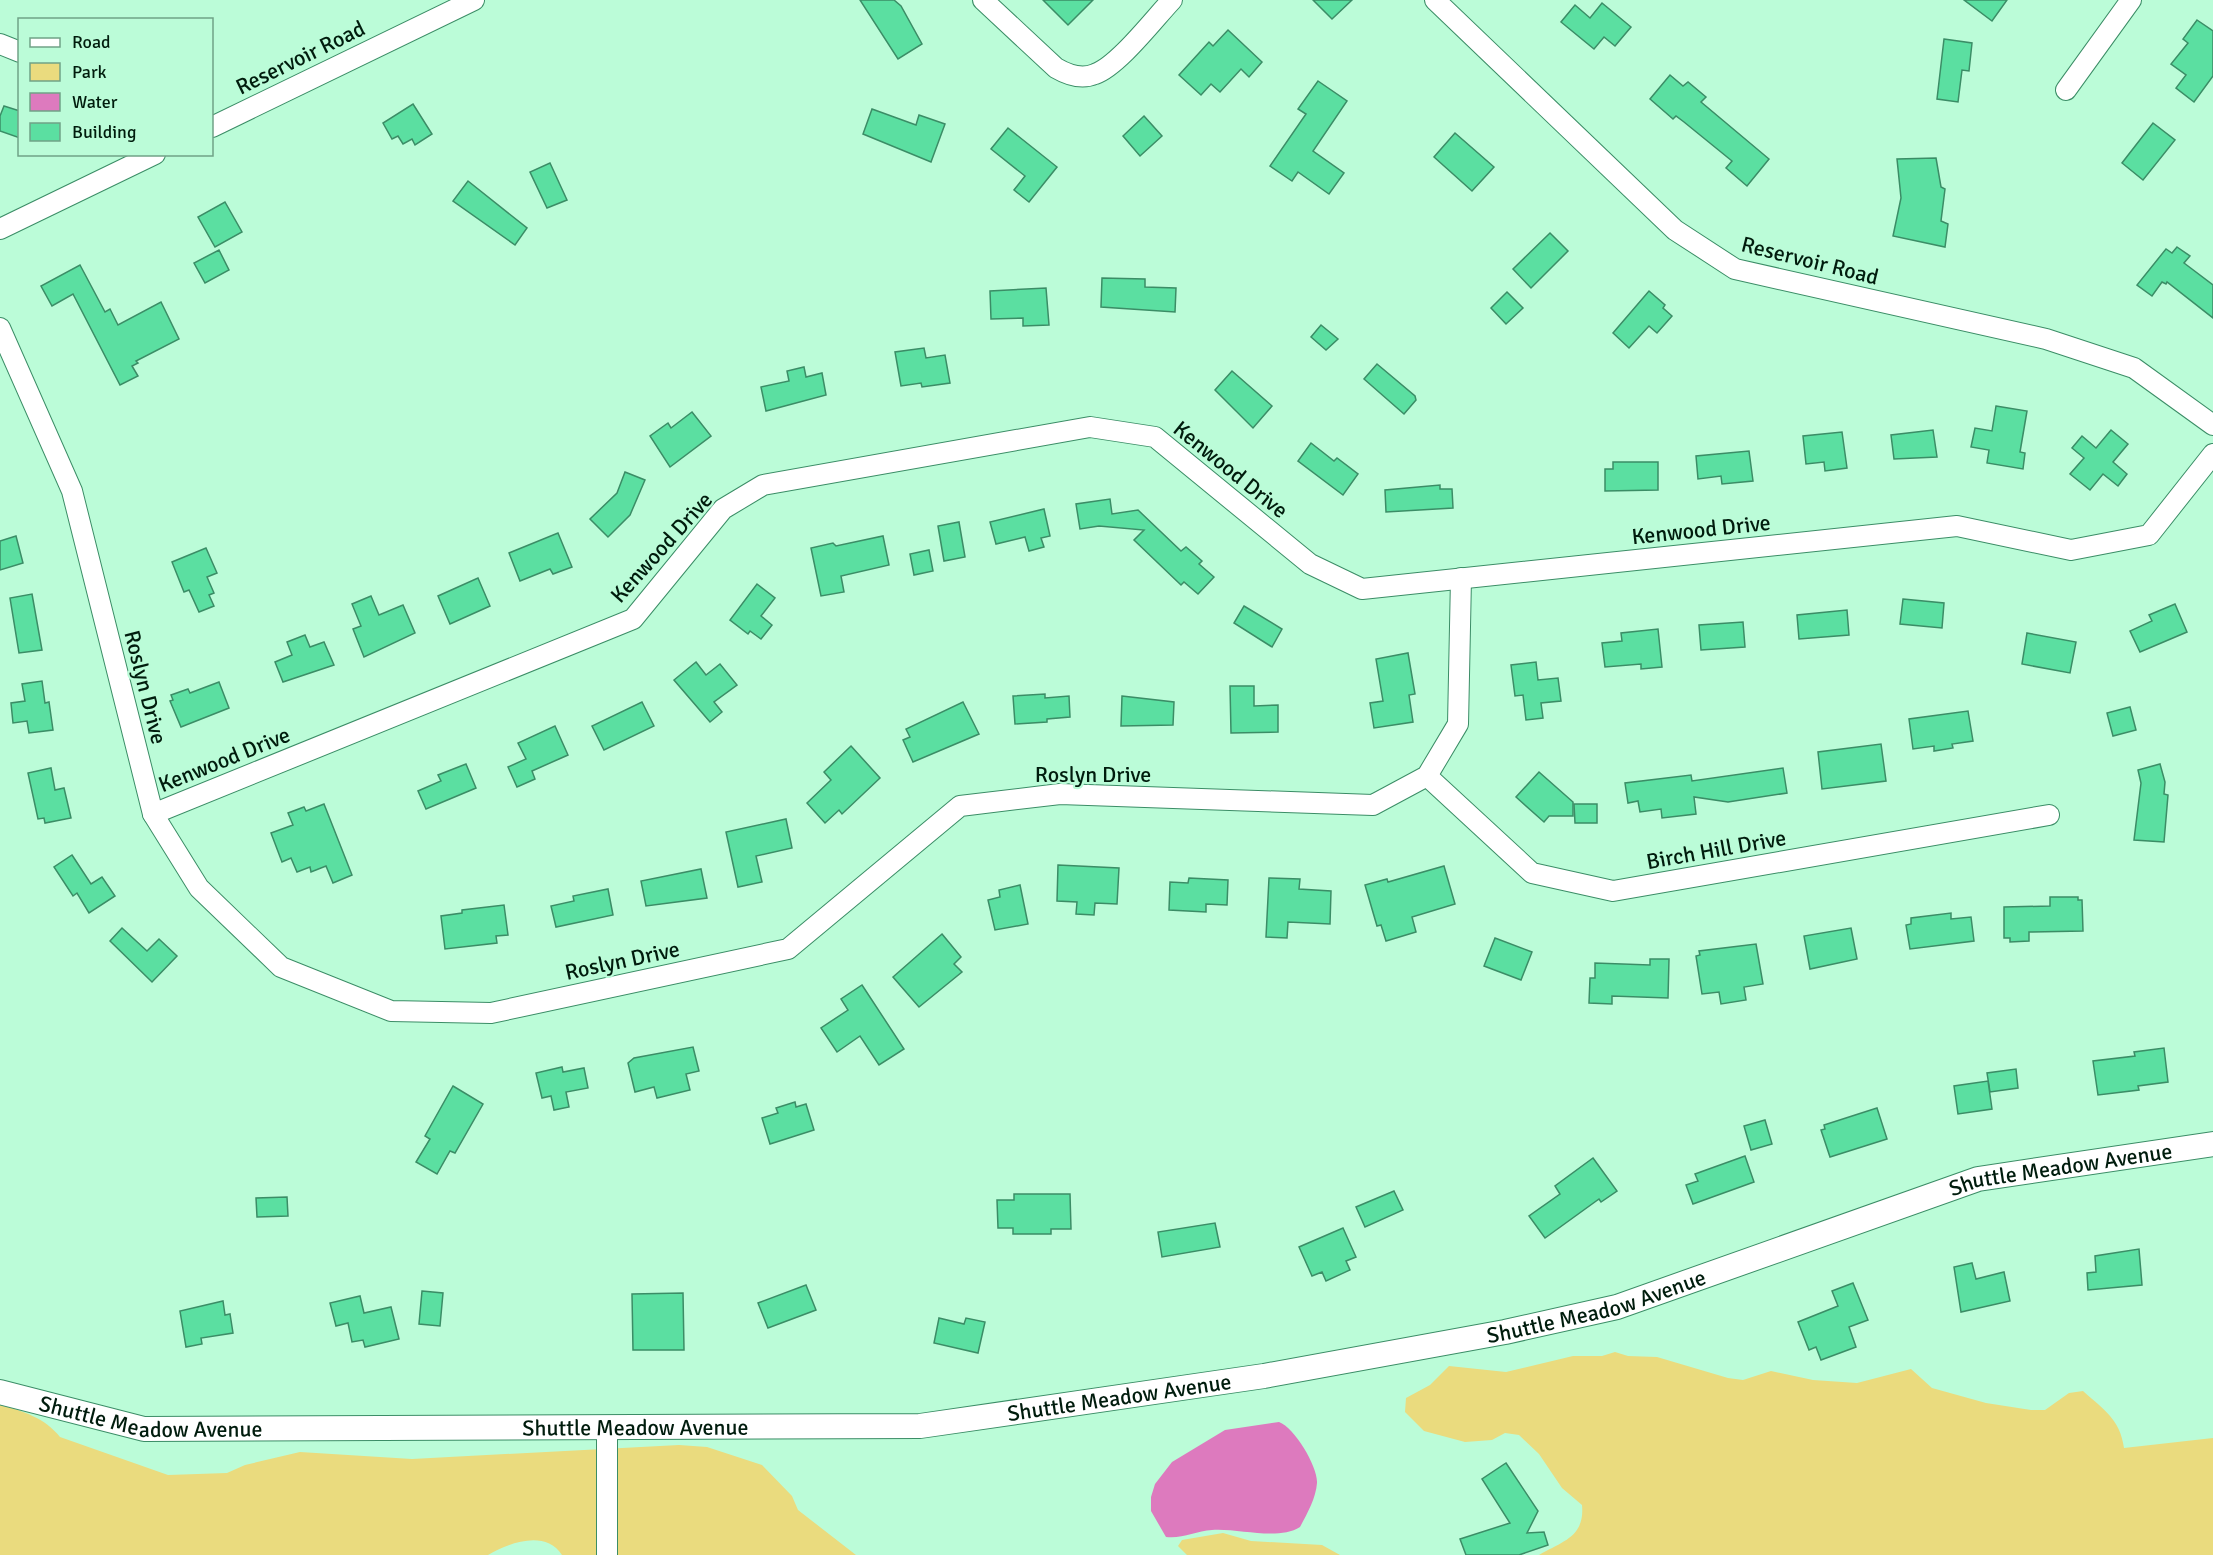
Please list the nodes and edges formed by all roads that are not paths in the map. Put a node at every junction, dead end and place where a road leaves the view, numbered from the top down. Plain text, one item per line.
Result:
1 (474, 0) edge
2 (983, 0) edge
3 (1172, 0) edge
4 (1435, 0) edge
5 (2131, 0) edge
6 (0, 44) edge
7 (18, 51) edge
8 (2066, 90) dead end
9 (213, 127) edge
10 (151, 156) edge
11 (0, 229) edge
12 (0, 328) edge
13 (2213, 425) edge
14 (2213, 454) edge
15 (1461, 578) junction
16 (1427, 776) junction
17 (153, 814) junction
18 (2049, 815) dead end
19 (2213, 1144) edge
20 (0, 1392) edge
21 (607, 1429) junction
22 (607, 1555) edge

1 - 9 street, Reservoir Road
2 - 3 street
4 - 13 street, Reservoir Road
5 - 8 street
6 - 7 street
10 - 11 street
12 - 17 street, Roslyn Drive
14 - 15 street, Kenwood Drive
15 - 16 street
15 - 17 street, Kenwood Drive
16 - 17 street, Roslyn Drive
16 - 18 street, Birch Hill Drive
19 - 21 street, Shuttle Meadow Avenue
20 - 21 street, Shuttle Meadow Avenue
21 - 22 street

